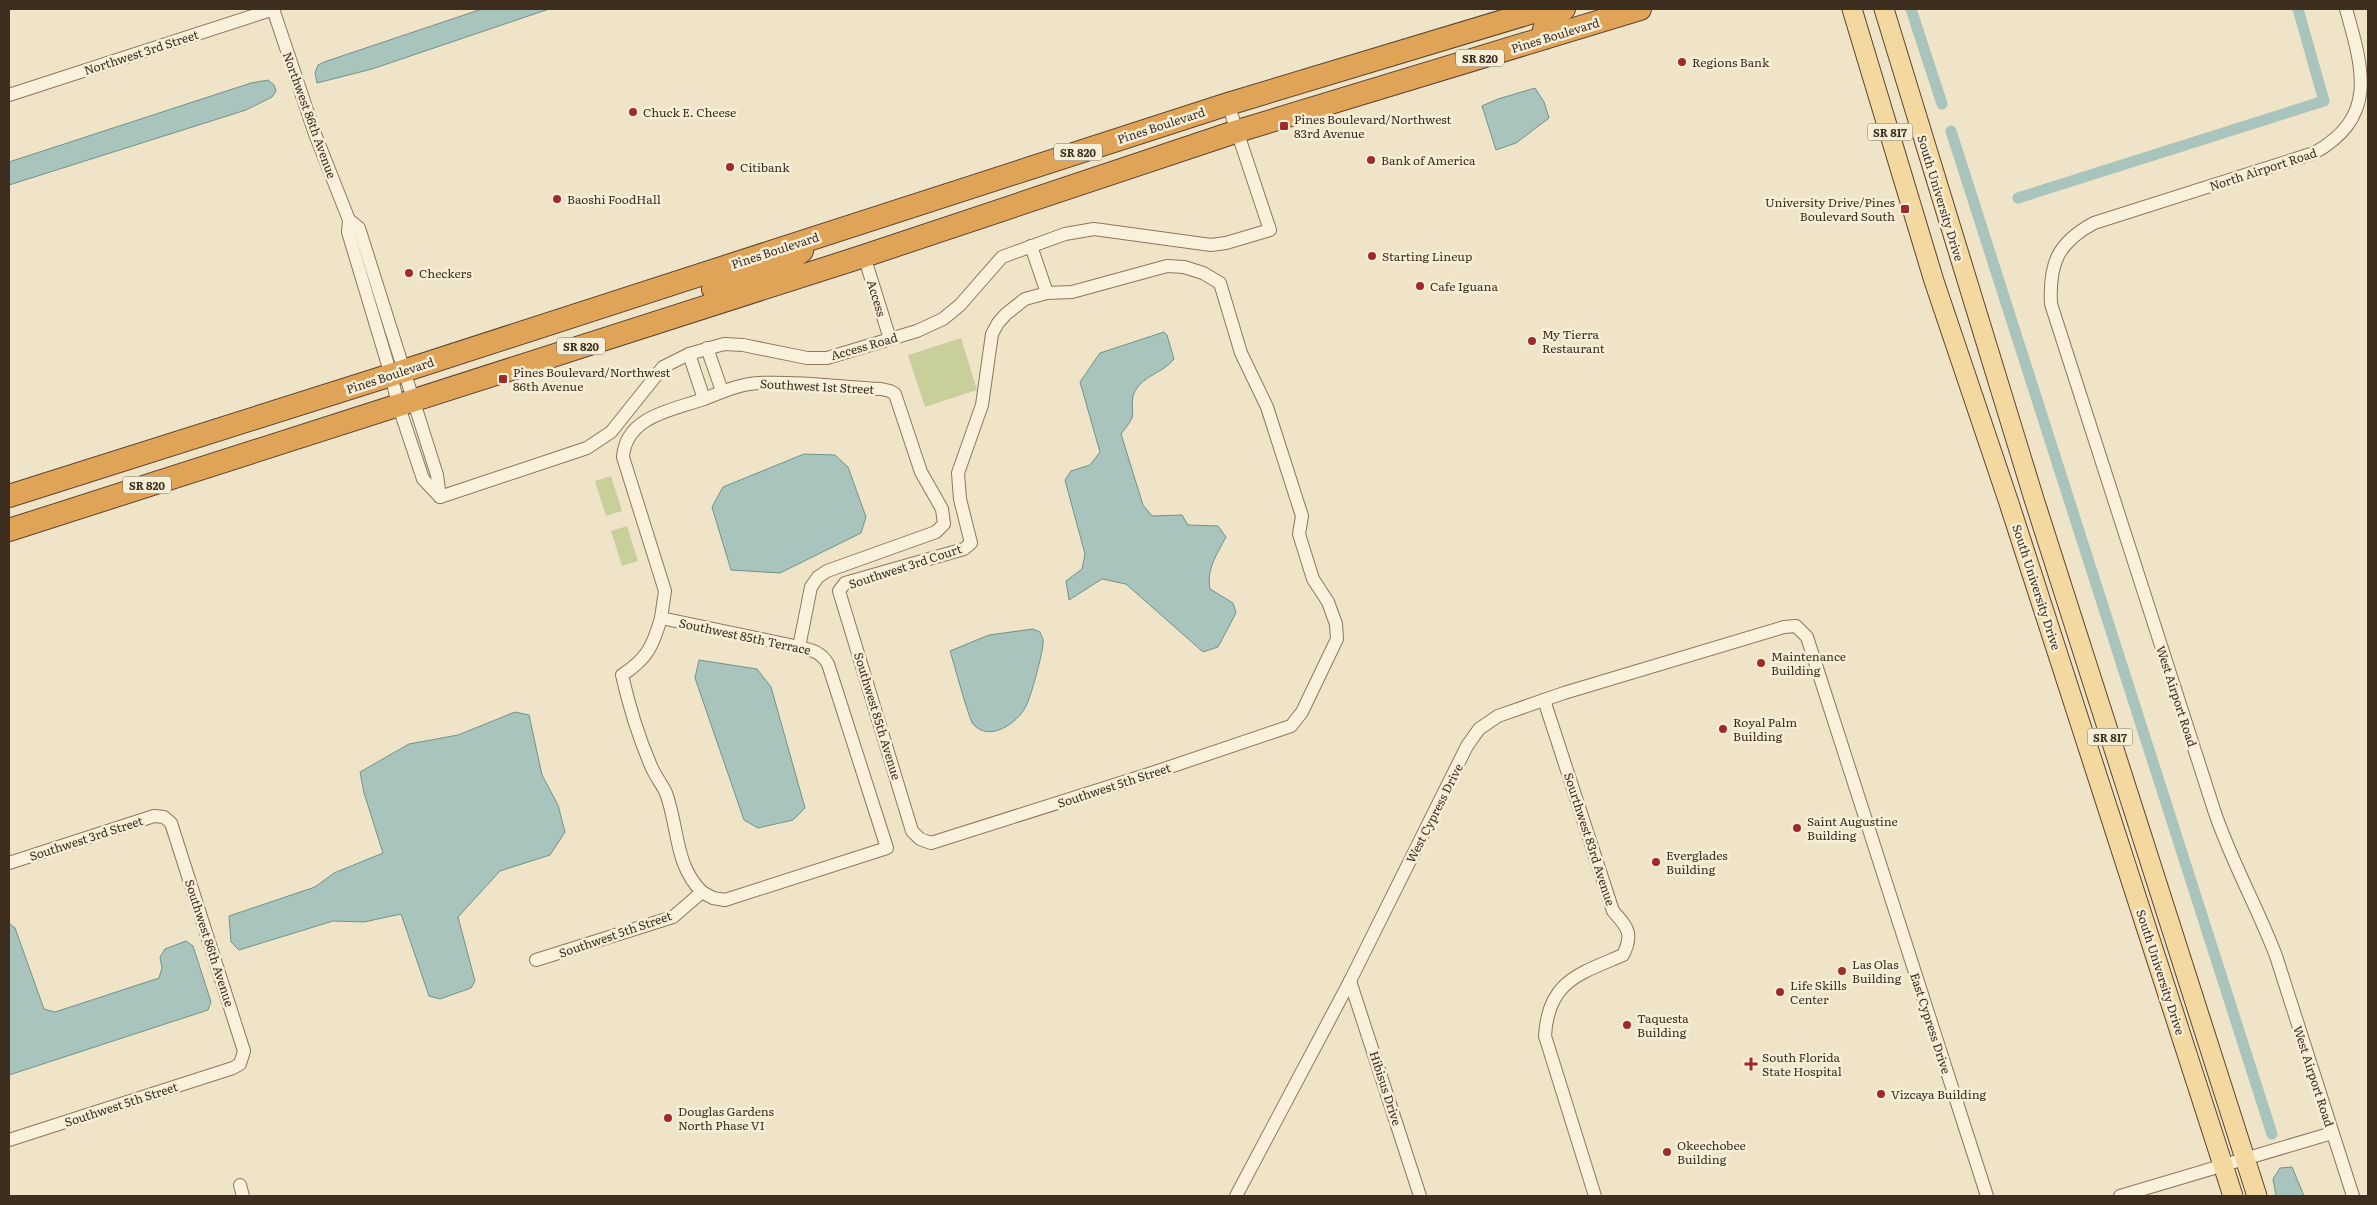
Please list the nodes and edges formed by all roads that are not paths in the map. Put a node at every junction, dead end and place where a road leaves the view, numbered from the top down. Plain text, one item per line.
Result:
1 (273, 9) edge
2 (1564, 9) edge
3 (1640, 9) edge
4 (1852, 9) edge
5 (1884, 9) edge
6 (2346, 9) edge
7 (1536, 11) edge
8 (1544, 39) junction
9 (1417, 77) junction
10 (9, 95) edge
11 (1228, 104) junction
12 (1238, 131) junction
13 (1017, 172) junction
14 (807, 239) junction
15 (1031, 246) junction
16 (2060, 253) joint
17 (864, 256) junction
18 (1048, 293) junction
19 (654, 323) junction
20 (890, 340) junction
21 (707, 348) junction
22 (688, 354) junction
23 (397, 373) junction
24 (722, 392) junction
25 (704, 399) junction
26 (405, 402) junction
27 (623, 457) joint
28 (82, 473) junction
29 (9, 496) edge
30 (12, 529) edge
31 (839, 591) joint
32 (661, 618) junction
33 (1796, 626) joint
34 (799, 647) junction
35 (1544, 700) junction
36 (164, 816) joint
37 (920, 839) joint
38 (9, 863) edge
39 (702, 892) junction
40 (536, 960) dead end
41 (1350, 981) junction
42 (233, 1068) joint
43 (2332, 1132) junction
44 (9, 1140) edge
45 (2245, 1158) junction
46 (2224, 1165) junction
47 (1236, 1196) edge
48 (1420, 1196) edge
49 (1595, 1196) edge
50 (1987, 1196) edge
51 (2120, 1196) edge
52 (2233, 1196) edge
53 (2257, 1196) edge
54 (2353, 1196) edge

1 - 10 street, Northwest 3rd Street
1 - 23 street, Northwest 86th Avenue
2 - 8 highway
3 - 8 highway, Pines Boulevard / SR 820
4 - 46 main road, South University Drive / SR 817
5 - 45 main road, South University Drive / SR 817
6 - 16 street, North Airport Road
7 - 9 highway
7 - 11 highway, Pines Boulevard / SR 820
8 - 9 highway, Pines Boulevard / SR 820
9 - 12 highway, Pines Boulevard / SR 820
11 - 12 street
11 - 13 highway, Pines Boulevard / SR 820
12 - 15 street, Access Road
12 - 17 highway, Pines Boulevard / SR 820
13 - 14 highway, Pines Boulevard / SR 820
13 - 17 highway
14 - 19 highway
14 - 23 highway, Pines Boulevard / SR 820
15 - 18 street
15 - 20 street, Access Road
16 - 43 street, West Airport Road
17 - 19 highway, Pines Boulevard / SR 820
17 - 20 street, Access
18 - 31 street, Southwest 3rd Court
18 - 37 street, Southwest 5th Street
19 - 26 highway, Pines Boulevard / SR 820
20 - 21 street, Access Road
21 - 22 street, Access Road
21 - 24 street
22 - 25 street
22 - 26 street, Access Road
23 - 26 street, Northwest 86th Avenue
23 - 28 highway, Pines Boulevard / SR 820
24 - 25 street, Southwest 1st Street
24 - 34 street, Southwest 1st Street
25 - 27 street, Southwest 1st Street
26 - 30 highway, Pines Boulevard / SR 820
27 - 32 street, Southwest 85th Terrace
28 - 29 highway, Pines Boulevard / SR 820
28 - 30 highway
31 - 37 street, Southwest 85th Avenue
32 - 34 street, Southwest 85th Terrace
32 - 39 street
33 - 35 street, West Cypress Drive
33 - 50 street, East Cypress Drive
34 - 39 street, Southwest 85th Terrace
35 - 41 street, West Cypress Drive
35 - 49 street, Sourthwest 83rd Avenue
36 - 38 street, Southwest 3rd Street
36 - 42 street, Southwest 86th Avenue
39 - 40 street, Southwest 5th Street
41 - 47 street, West Cypress Drive
41 - 48 street, Hibisus Drive
42 - 44 street, Southwest 5th Street
43 - 45 street, West Airport Road
43 - 54 street, West Airport Road
45 - 46 street
45 - 53 main road, South University Drive / SR 817
46 - 51 street
46 - 52 main road, South University Drive / SR 817

